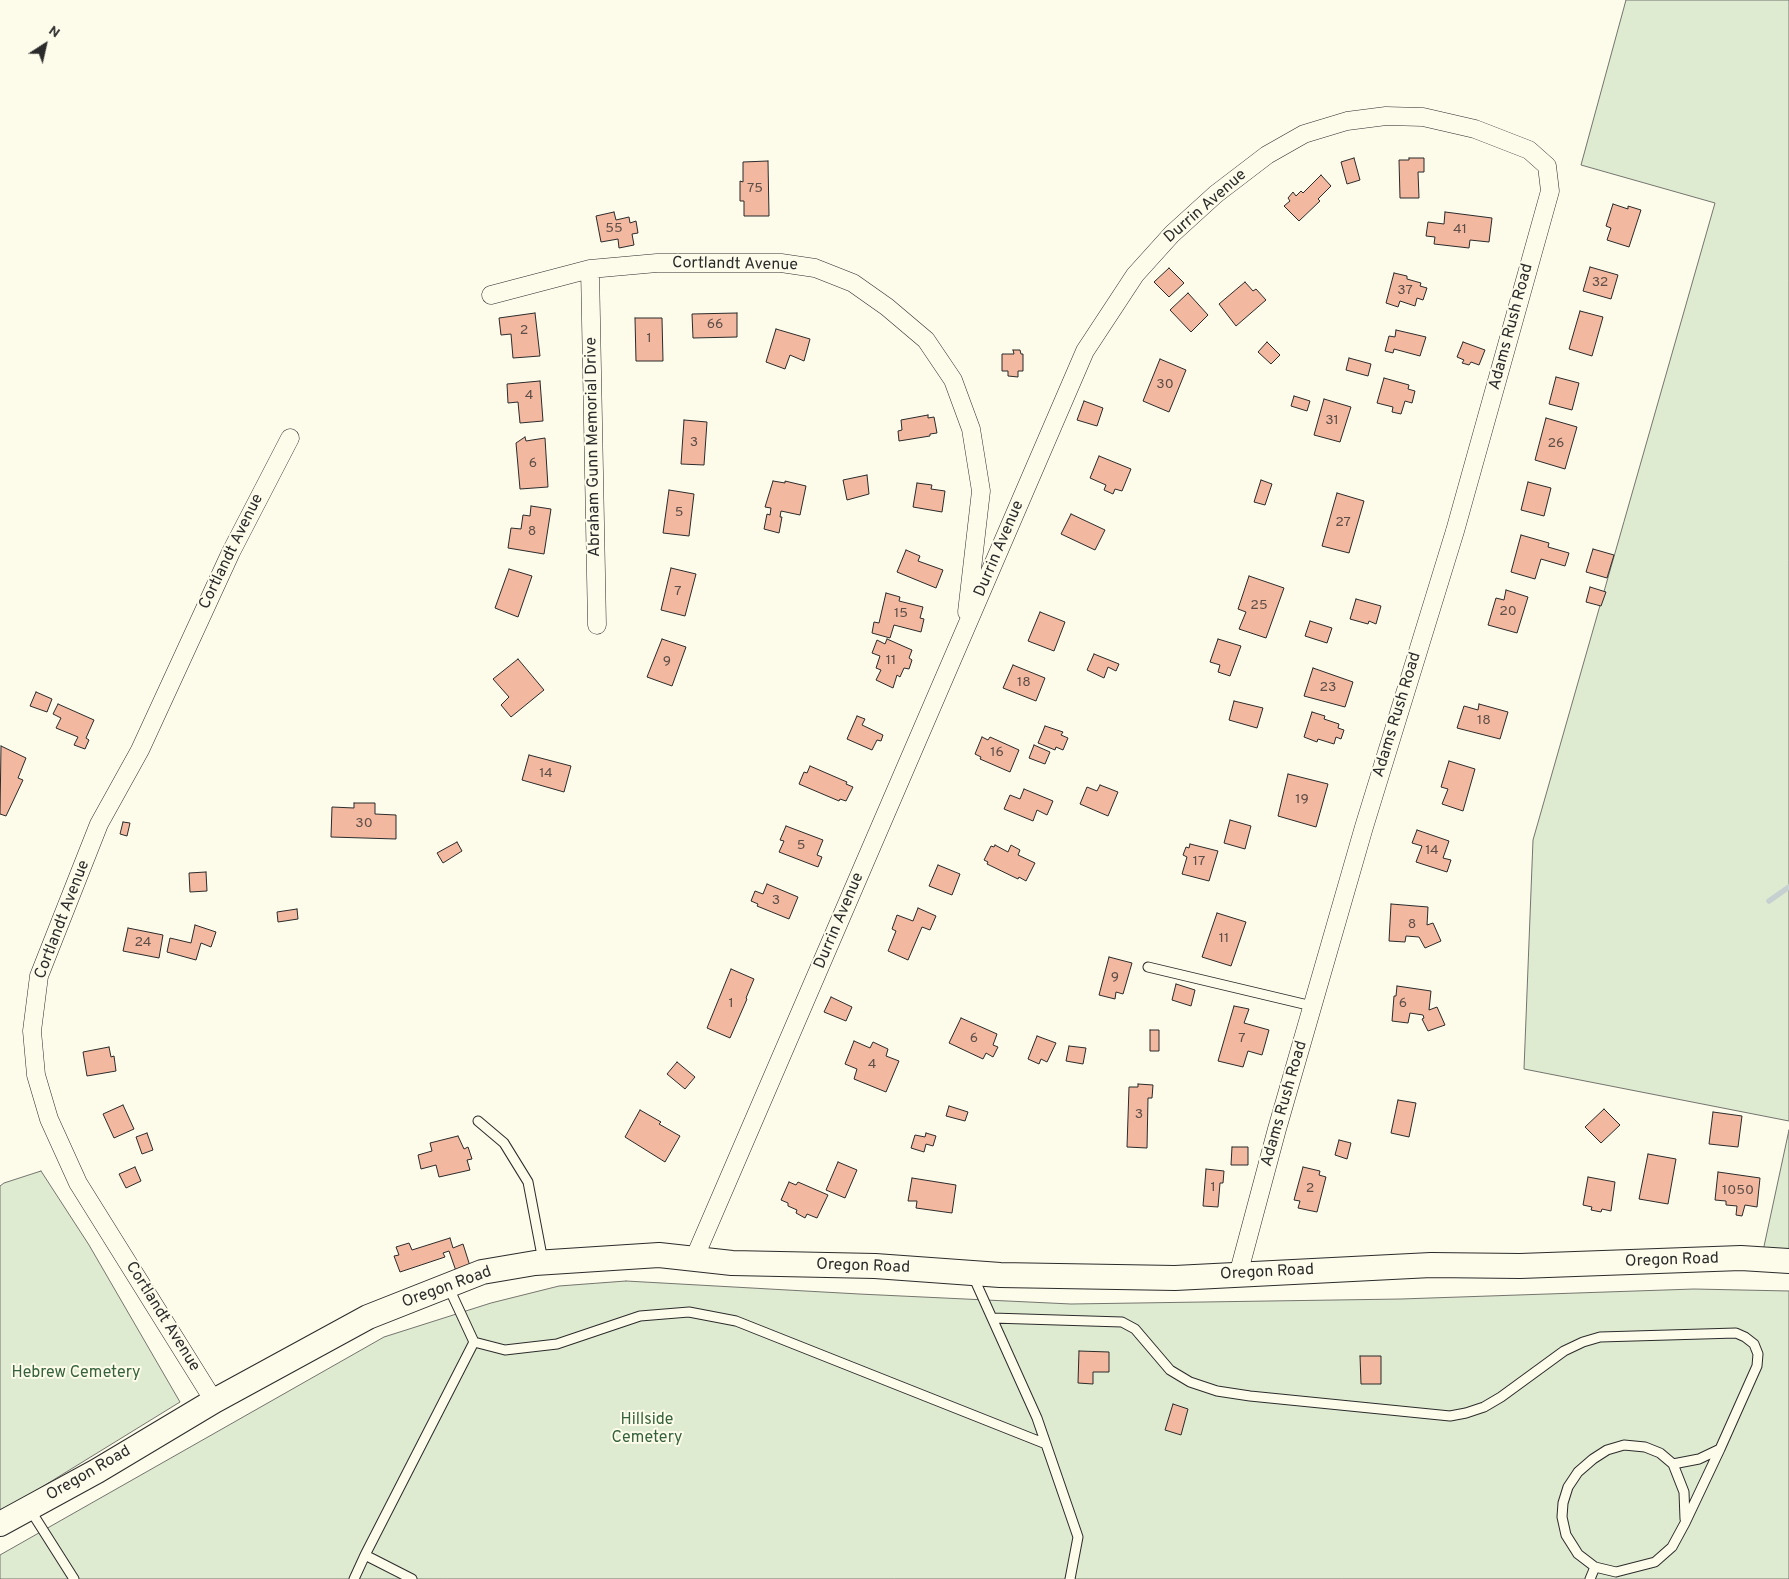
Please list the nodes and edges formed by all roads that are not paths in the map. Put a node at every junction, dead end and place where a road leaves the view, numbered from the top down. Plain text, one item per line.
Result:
1 (1539, 158) joint
2 (590, 268) junction
3 (491, 295) dead end
4 (290, 438) dead end
5 (597, 625) dead end
6 (965, 632) junction
7 (1148, 967) dead end
8 (1312, 1006) junction
9 (478, 1121) dead end
10 (694, 1258) junction
11 (1789, 1261) edge
12 (543, 1262) junction
13 (972, 1273) junction
14 (1238, 1275) junction
15 (448, 1286) junction
16 (992, 1318) junction
17 (474, 1342) junction
18 (214, 1401) junction
19 (1046, 1444) junction
20 (1720, 1449) junction
21 (1673, 1464) junction
22 (29, 1508) junction
23 (0, 1524) edge
24 (1685, 1524) junction
25 (365, 1556) junction
26 (1595, 1567) junction
27 (74, 1579) edge
28 (354, 1579) edge
29 (412, 1579) edge
30 (1070, 1579) edge
31 (1590, 1579) edge

1 - 6 street, Durrin Avenue
1 - 8 street, Adams Rush Road
2 - 3 street, Cortlandt Avenue
2 - 5 street, Abraham Gunn Memorial Drive
2 - 6 street, Cortlandt Avenue
4 - 18 street, Cortlandt Avenue
6 - 10 street, Durrin Avenue
7 - 8 lane
8 - 14 street, Adams Rush Road
9 - 12 lane
10 - 12 street, Oregon Road
10 - 13 street, Oregon Road
11 - 14 street, Oregon Road
12 - 15 street, Oregon Road
13 - 14 street, Oregon Road
13 - 16 lane
15 - 17 lane
15 - 18 street, Oregon Road
16 - 19 lane
16 - 20 lane
17 - 19 lane
17 - 25 lane
18 - 22 street, Oregon Road
19 - 30 lane
20 - 21 lane
20 - 24 lane
21 - 24 lane
21 - 26 lane
22 - 23 street, Oregon Road
22 - 27 lane
24 - 26 lane
25 - 28 lane
25 - 29 lane
26 - 31 lane

